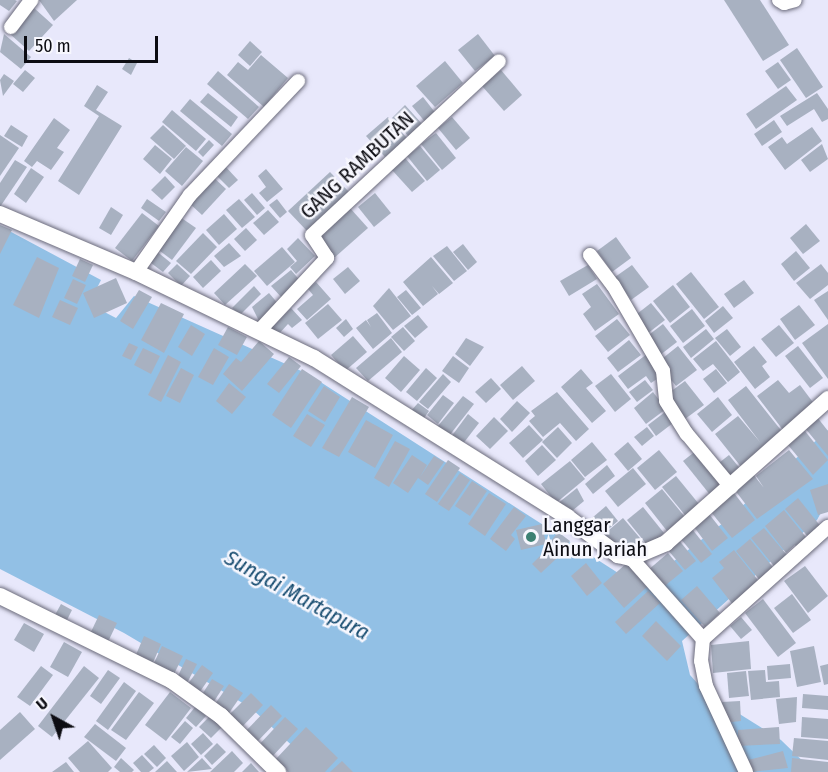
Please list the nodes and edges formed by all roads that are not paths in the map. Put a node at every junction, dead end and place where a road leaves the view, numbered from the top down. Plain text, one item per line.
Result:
1 (31, 0) edge
2 (779, 0) edge
3 (795, 0) edge
4 (11, 27) dead end
5 (499, 61) dead end
6 (298, 81) dead end
7 (0, 214) edge
8 (590, 255) dead end
9 (136, 272) junction
10 (259, 331) junction
11 (828, 399) edge
12 (731, 487) junction
13 (828, 527) edge
14 (631, 558) junction
15 (0, 596) edge
16 (701, 637) junction
17 (278, 772) edge
18 (746, 772) edge

1 - 4 street
2 - 3 street
5 - 10 street, GANG RAMBUTAN
6 - 9 street
7 - 9 street
8 - 12 street
9 - 10 street
10 - 14 street
11 - 12 street
12 - 14 street
13 - 16 street
14 - 16 street
15 - 17 street
16 - 18 street

